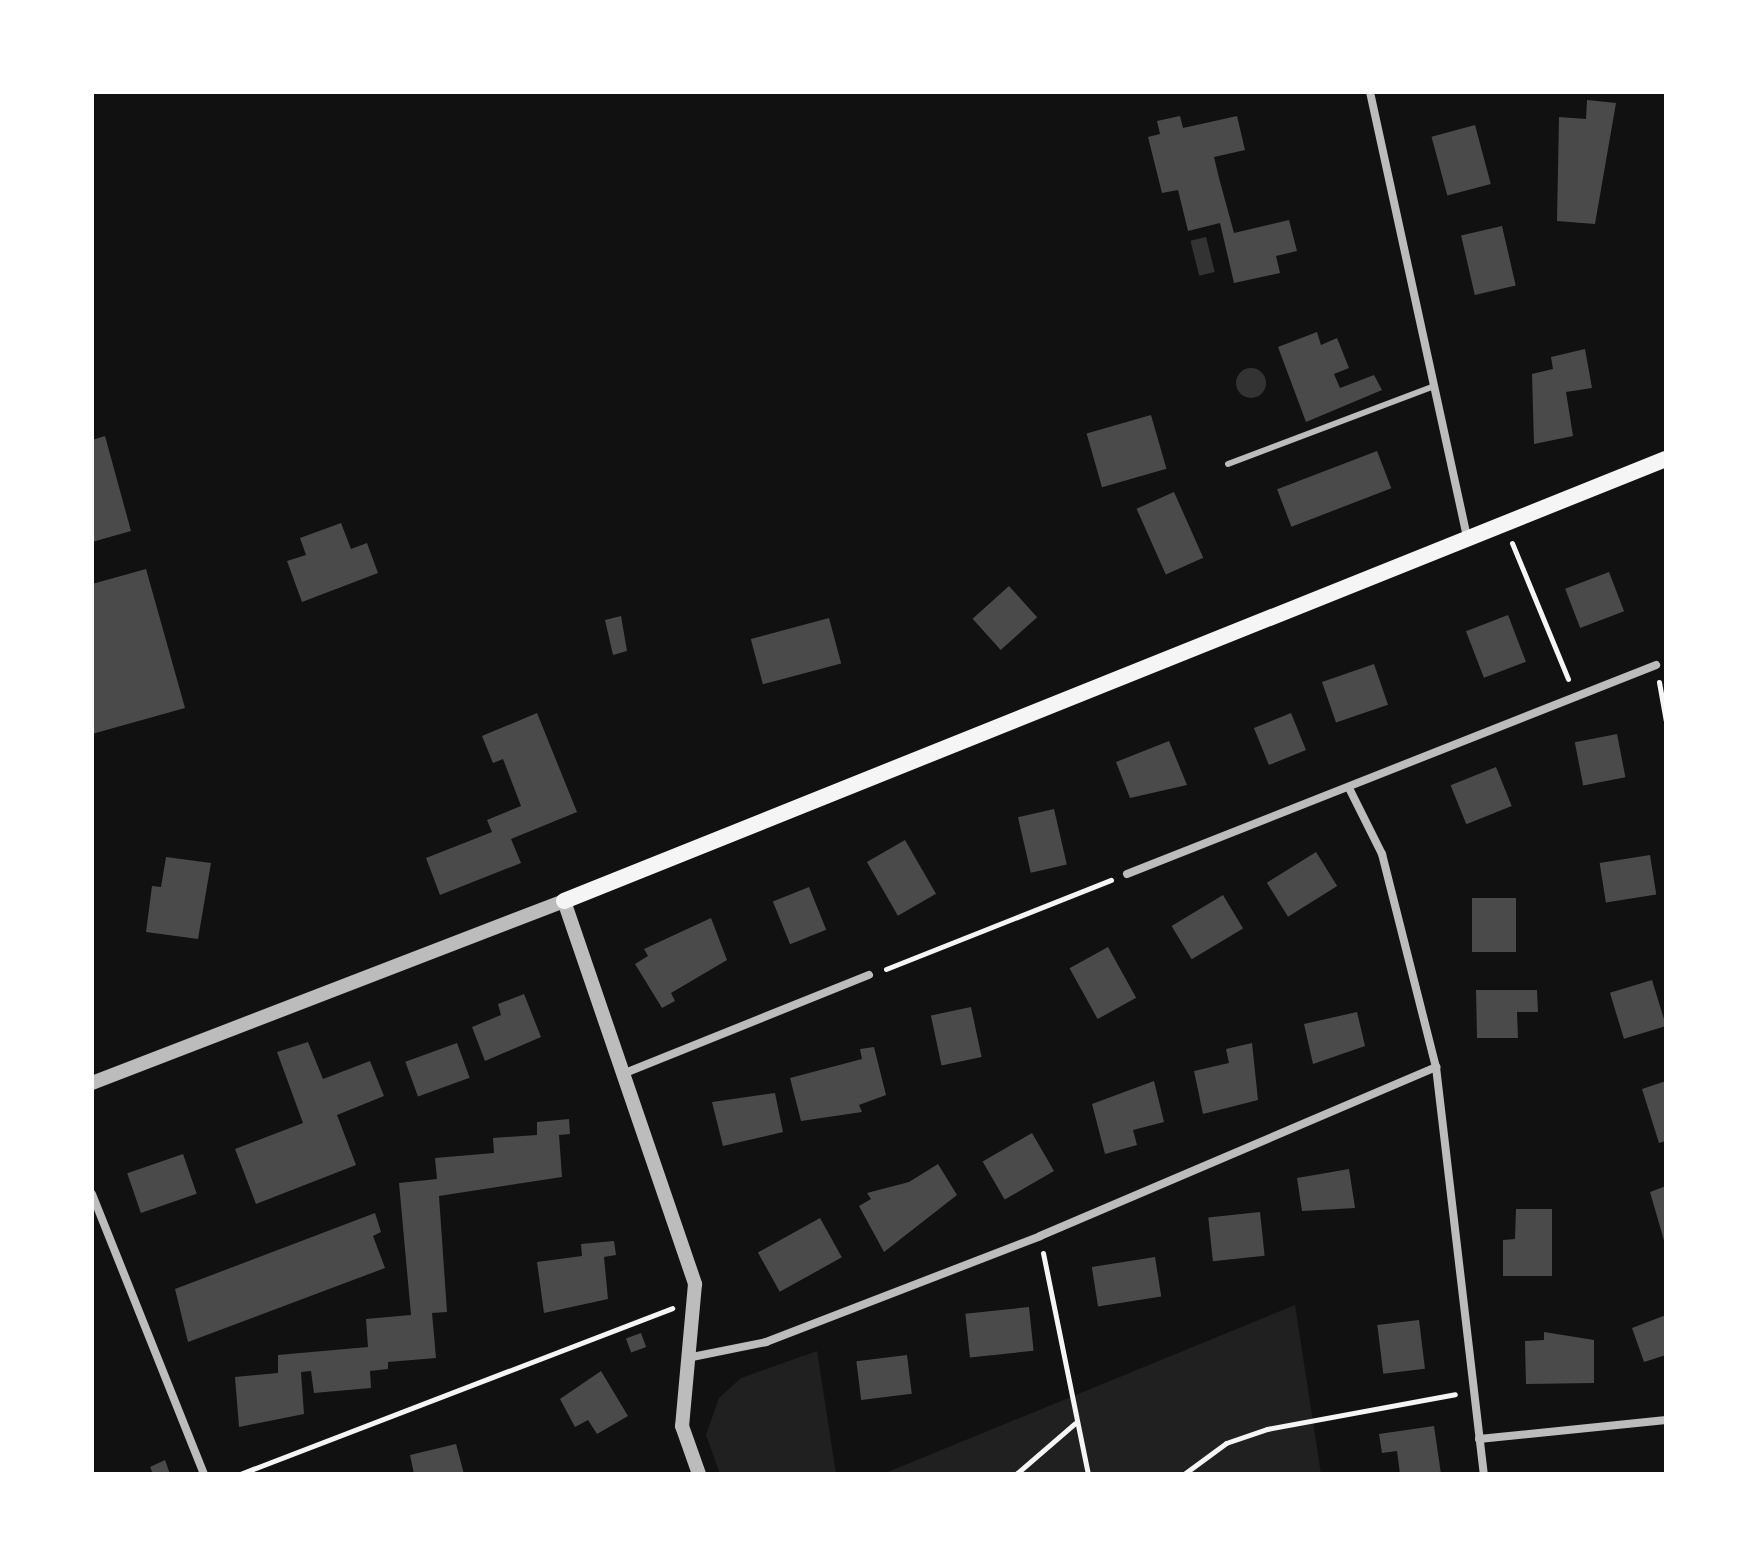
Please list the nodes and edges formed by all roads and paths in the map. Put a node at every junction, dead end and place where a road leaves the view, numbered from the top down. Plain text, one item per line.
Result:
1 (1370, 92) edge
2 (1434, 386) junction
3 (1666, 459) edge
4 (1228, 464) dead end
5 (1504, 524) junction
6 (1467, 539) junction
7 (1656, 665) joint
8 (1575, 698) junction
9 (1666, 720) edge
10 (1349, 788) junction
11 (1127, 874) joint
12 (564, 901) junction
13 (869, 975) joint
14 (1436, 1067) junction
15 (625, 1073) junction
16 (92, 1083) edge
17 (92, 1194) edge
18 (1040, 1236) junction
19 (696, 1298) junction
20 (687, 1358) junction
21 (1470, 1392) junction
22 (1666, 1420) edge
23 (1075, 1423) junction
24 (1479, 1439) junction
25 (204, 1474) edge
26 (240, 1474) edge
27 (699, 1474) edge
28 (1016, 1474) edge
29 (1088, 1474) edge
30 (1184, 1474) edge
31 (1484, 1474) edge

1 - 2 street
2 - 4 lane
2 - 6 street
3 - 5 main road
5 - 6 main road
5 - 8 path
6 - 12 main road
7 - 8 street
7 - 9 path
8 - 10 street
10 - 11 street
10 - 14 street
11 - 13 path
12 - 15 street
12 - 16 street
13 - 15 street
14 - 18 street
14 - 21 street
15 - 19 street
17 - 25 street
18 - 20 street
18 - 23 path
19 - 20 street
19 - 26 path
20 - 27 street
21 - 24 street
21 - 30 path
22 - 24 street
23 - 28 path
23 - 29 path
24 - 31 street

